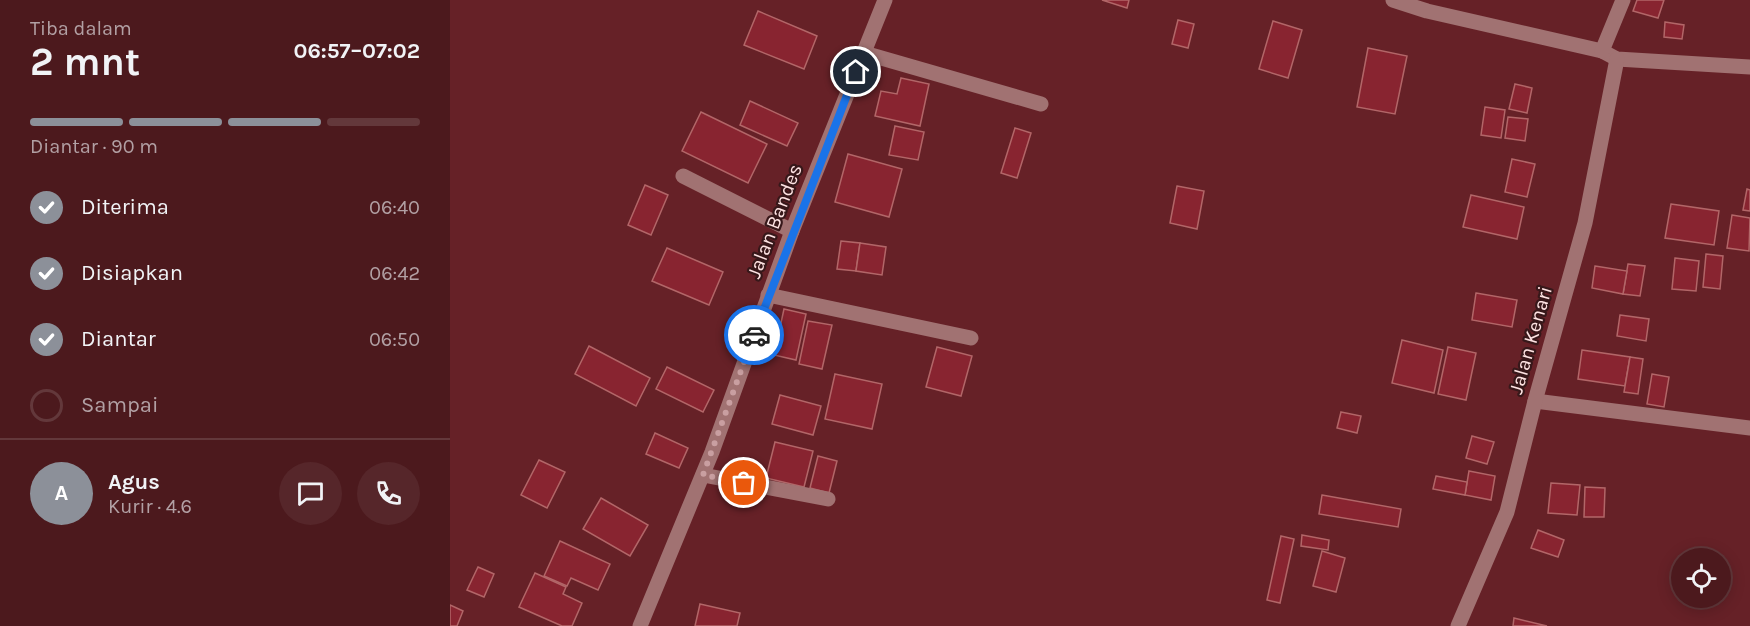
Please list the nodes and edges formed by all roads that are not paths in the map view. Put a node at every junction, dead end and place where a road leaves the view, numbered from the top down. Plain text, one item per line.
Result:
1 (885, 0) edge
2 (1393, 0) edge
3 (1623, 0) edge
4 (1602, 51) junction
5 (864, 53) junction
6 (1617, 59) junction
7 (1750, 67) edge
8 (1041, 104) dead end
9 (683, 176) dead end
10 (792, 231) junction
11 (768, 295) junction
12 (971, 338) dead end
13 (1535, 401) junction
14 (1750, 428) edge
15 (703, 475) junction
16 (828, 498) dead end
17 (640, 626) edge
18 (1458, 626) edge

1 - 5 street, Jalan Bandes
2 - 4 street
3 - 4 street
4 - 6 street
5 - 8 street
5 - 10 street, Jalan Bandes
6 - 7 street
6 - 13 street, Jalan Kenari
9 - 10 street
10 - 11 street, Jalan Bandes
11 - 12 street
11 - 15 street, Jalan Bandes
13 - 14 street
13 - 18 street, Jalan Kenari
15 - 16 street
15 - 17 street, Jalan Bandes

